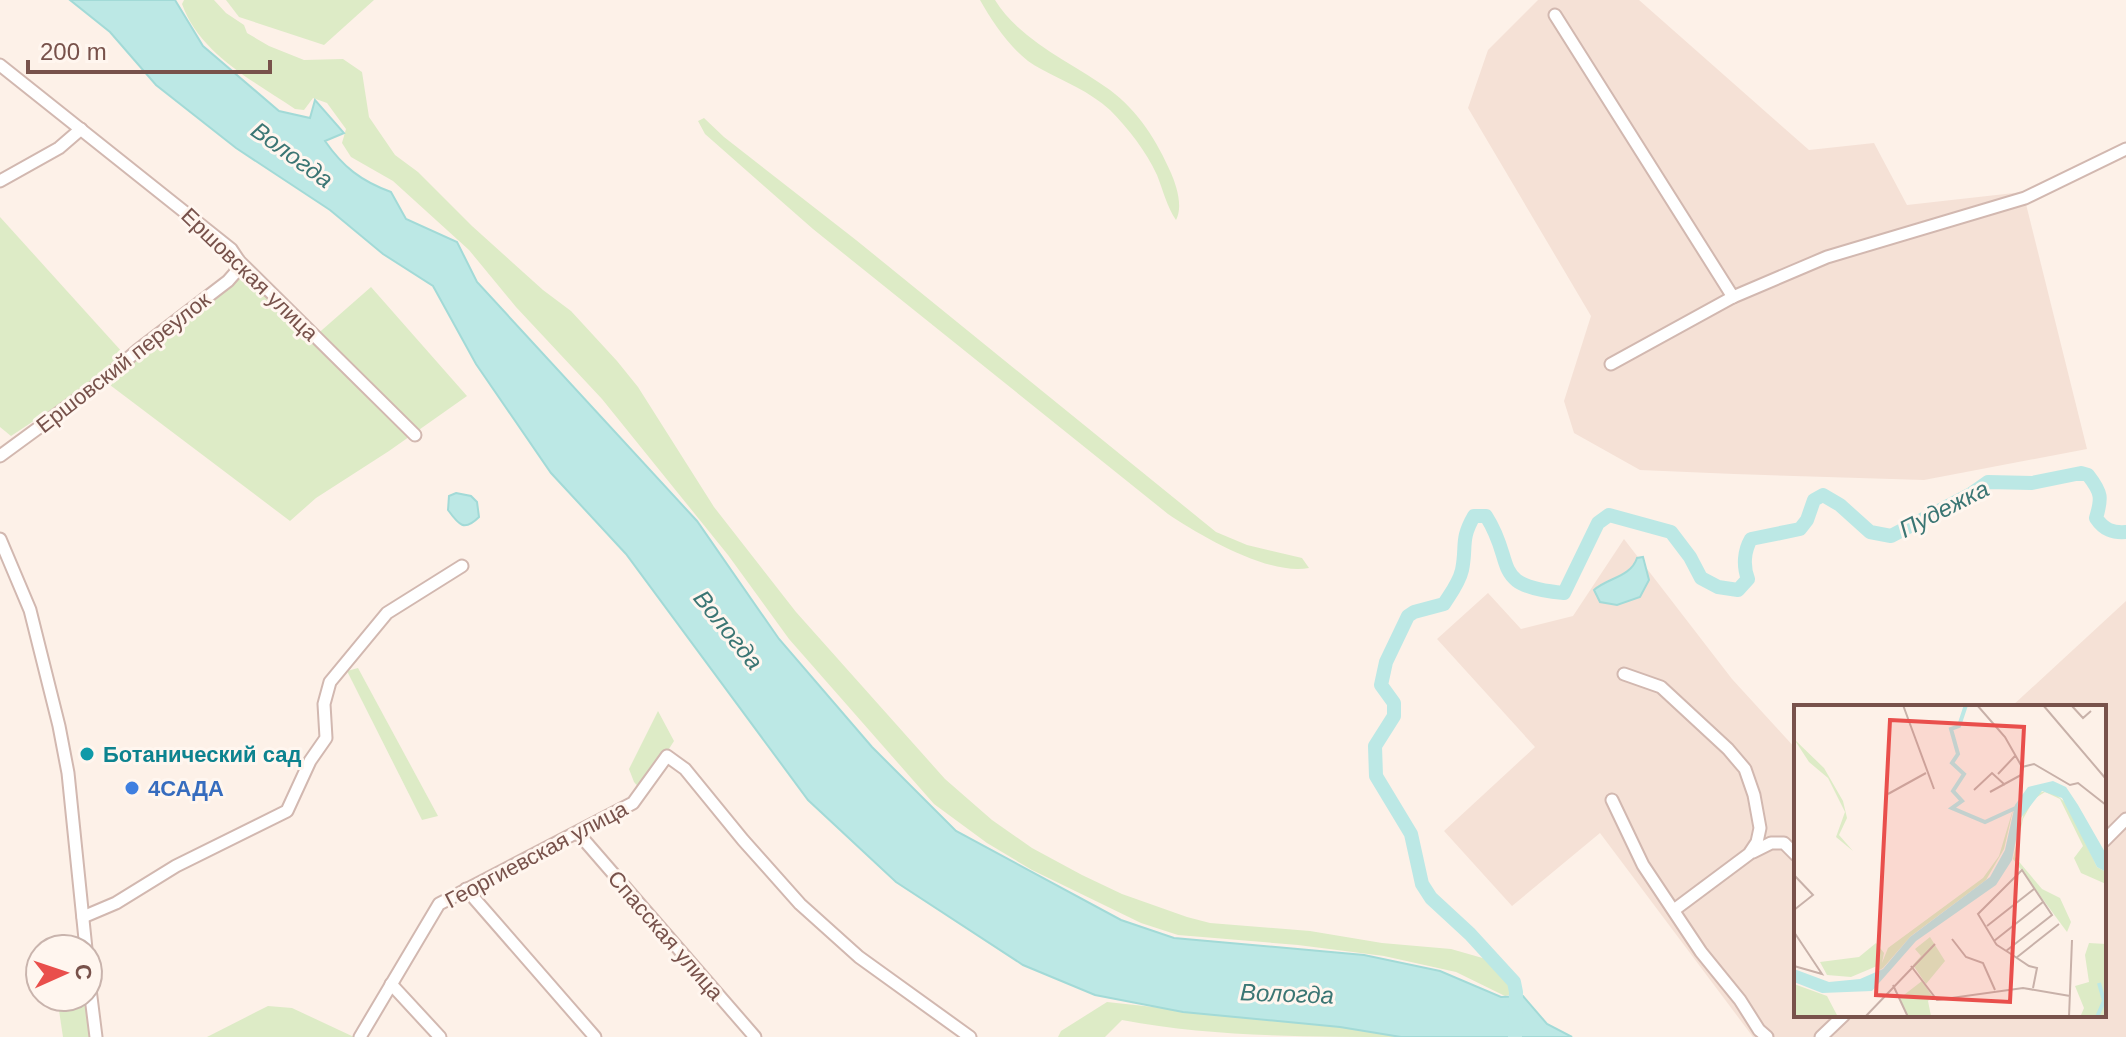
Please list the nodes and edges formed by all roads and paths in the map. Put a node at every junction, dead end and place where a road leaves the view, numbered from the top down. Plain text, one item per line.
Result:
1 (1555, 15) dead end
2 (0, 65) edge
3 (81, 129) junction
4 (2126, 149) edge
5 (0, 181) edge
6 (239, 261) junction
7 (1733, 297) junction
8 (1611, 364) dead end
9 (415, 435) dead end
10 (0, 456) edge
11 (0, 539) edge
12 (462, 566) dead end
13 (1624, 674) dead end
14 (1612, 800) dead end
15 (2126, 819) edge
16 (578, 833) junction
17 (2106, 839) edge
18 (1794, 853) edge
19 (1749, 854) junction
20 (466, 889) junction
21 (1674, 910) junction
22 (83, 917) junction
23 (84, 933) edge
24 (391, 984) junction
25 (93, 1013) edge
26 (1842, 1017) edge
27 (96, 1037) edge
28 (360, 1037) edge
29 (440, 1037) edge
30 (595, 1037) edge
31 (755, 1037) edge
32 (970, 1037) edge
33 (1767, 1037) edge
34 (1821, 1037) edge

1 - 7 street
2 - 3 street, Ершовская улица
3 - 5 street
3 - 6 street, Ершовская улица
4 - 7 street
6 - 9 street, Ершовская улица
6 - 10 street, Ершовский переулок
7 - 8 street
11 - 22 street
12 - 22 street
13 - 19 street
14 - 21 street
15 - 17 street
16 - 20 street, Георгиевская улица
16 - 31 street, Спасская улица
16 - 32 street, Георгиевская улица
18 - 19 street
19 - 21 street
20 - 24 street, Георгиевская улица
20 - 30 street
21 - 33 street
22 - 23 street
24 - 28 street, Георгиевская улица
24 - 29 street
25 - 27 street
26 - 34 street

